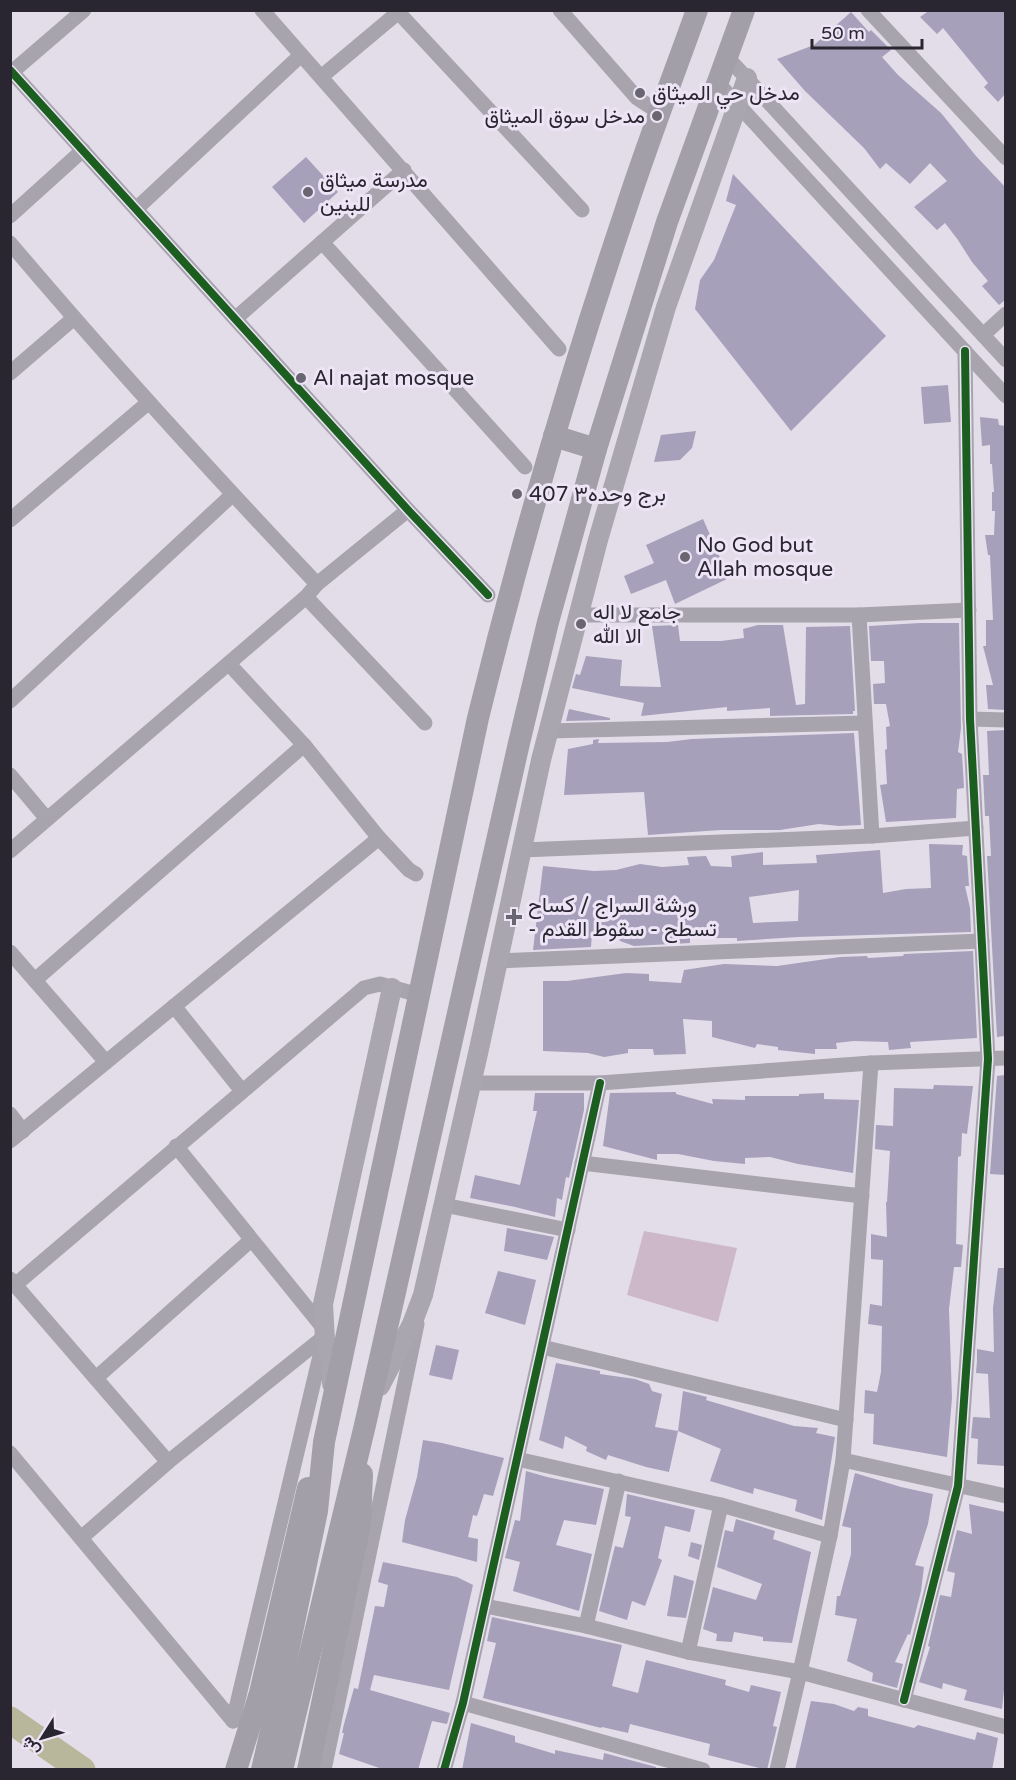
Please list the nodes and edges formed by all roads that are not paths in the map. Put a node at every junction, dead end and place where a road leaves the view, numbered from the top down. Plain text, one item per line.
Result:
1 (84, 10) edge
2 (262, 10) edge
3 (560, 10) edge
4 (697, 10) edge
5 (744, 10) edge
6 (868, 10) edge
7 (400, 12) edge
8 (301, 55) junction
9 (727, 57) junction
10 (11, 71) edge
11 (321, 77) junction
12 (747, 78) junction
13 (718, 83) junction
14 (738, 104) junction
15 (660, 114) junction
16 (82, 150) junction
17 (1005, 158) edge
18 (404, 170) junction
19 (136, 209) junction
20 (582, 210) dead end
21 (10, 216) edge
22 (322, 242) junction
23 (10, 243) edge
24 (1005, 314) edge
25 (74, 318) junction
26 (236, 318) junction
27 (982, 335) junction
28 (559, 349) dead end
29 (965, 351) junction
30 (1005, 360) edge
31 (10, 373) edge
32 (1005, 396) edge
33 (149, 402) junction
34 (555, 436) junction
35 (596, 449) junction
36 (525, 467) dead end
37 (232, 495) junction
38 (408, 510) junction
39 (10, 520) edge
40 (317, 584) junction
41 (488, 595) dead end
42 (306, 597) junction
43 (969, 610) junction
44 (578, 615) junction
45 (858, 615) junction
46 (229, 664) junction
47 (10, 701) edge
48 (970, 719) junction
49 (1005, 720) edge
50 (425, 723) dead end
51 (865, 723) junction
52 (548, 731) junction
53 (304, 745) junction
54 (10, 775) edge
55 (47, 819) junction
56 (976, 828) junction
57 (872, 836) junction
58 (379, 838) junction
59 (522, 850) junction
60 (10, 851) edge
61 (416, 874) dead end
62 (982, 941) junction
63 (10, 952) edge
64 (498, 961) junction
65 (35, 980) junction
66 (392, 988) junction
67 (419, 995) junction
68 (174, 1006) junction
69 (1005, 1058) edge
70 (988, 1059) junction
71 (106, 1062) junction
72 (871, 1063) junction
73 (471, 1083) junction
74 (600, 1083) junction
75 (242, 1091) junction
76 (10, 1114) edge
77 (23, 1131) junction
78 (10, 1141) edge
79 (176, 1146) junction
80 (582, 1163) junction
81 (862, 1196) junction
82 (444, 1205) junction
83 (568, 1230) junction
84 (251, 1240) junction
85 (13, 1282) edge
86 (423, 1295) junction
87 (325, 1333) junction
88 (542, 1347) junction
89 (96, 1378) junction
90 (330, 1418) junction
91 (846, 1420) junction
92 (365, 1425) junction
93 (324, 1442) junction
94 (359, 1450) junction
95 (10, 1453) edge
96 (517, 1458) junction
97 (843, 1460) junction
98 (168, 1461) junction
99 (619, 1481) junction
100 (958, 1486) junction
101 (1005, 1496) edge
102 (720, 1505) junction
103 (830, 1536) junction
104 (81, 1538) junction
105 (485, 1606) junction
106 (586, 1626) junction
107 (688, 1652) junction
108 (801, 1672) junction
109 (904, 1700) junction
110 (463, 1703) junction
111 (287, 1704) junction
112 (1005, 1727) edge
113 (236, 1770) edge
114 (262, 1770) edge
115 (282, 1770) edge
116 (308, 1770) edge
117 (324, 1770) edge
118 (444, 1770) edge
119 (703, 1770) edge
120 (777, 1770) edge

1 - 10 street
2 - 8 street
3 - 15 street
4 - 15 highway
5 - 9 highway
6 - 17 street
7 - 11 street
7 - 20 street
8 - 11 street
8 - 19 street
9 - 12 street
9 - 13 highway
10 - 16 street
11 - 18 street
12 - 14 main road
12 - 27 street
13 - 14 street
13 - 35 highway
14 - 29 street
14 - 44 main road
15 - 34 highway
16 - 19 street
16 - 21 street
18 - 22 street
18 - 28 street
19 - 26 street
22 - 26 street
22 - 36 street
23 - 25 street
24 - 27 street
25 - 31 street
25 - 33 street
26 - 38 street
27 - 30 street
29 - 32 street
29 - 43 street
33 - 37 street
33 - 39 street
34 - 35 highway
34 - 67 highway
35 - 92 highway
37 - 40 street
37 - 47 street
38 - 40 street
38 - 41 street
40 - 42 street
42 - 46 street
42 - 50 street
43 - 45 street
43 - 48 street
44 - 45 street
44 - 52 main road
45 - 51 street
46 - 53 street
46 - 55 street
48 - 49 street
48 - 56 street
51 - 52 street
51 - 57 street
52 - 59 main road
53 - 58 street
53 - 65 street
54 - 55 street
55 - 60 street
56 - 57 street
56 - 62 street
57 - 59 street
58 - 61 street
58 - 68 street
59 - 64 main road
62 - 64 street
62 - 70 street
63 - 65 street
64 - 73 main road
65 - 71 street
66 - 67 street
66 - 75 street
66 - 87 main road
67 - 90 highway
68 - 71 street
68 - 75 street
69 - 70 street
70 - 72 street
70 - 100 street
71 - 77 street
72 - 74 street
72 - 81 street
73 - 74 street
73 - 82 main road
74 - 80 street
75 - 79 street
76 - 77 street
77 - 78 street
79 - 84 street
79 - 85 street
80 - 81 street
80 - 83 street
81 - 91 street
82 - 83 street
82 - 86 main road
83 - 88 street
84 - 87 street
84 - 89 street
85 - 89 street
86 - 92 main road
86 - 117 street
87 - 90 main road
87 - 98 street
87 - 104 street
88 - 91 street
88 - 96 street
89 - 98 street
90 - 93 highway
91 - 97 street
92 - 94 highway
93 - 111 highway
93 - 113 highway
94 - 111 highway
94 - 116 highway
95 - 104 street
96 - 99 street
96 - 105 street
97 - 100 street
97 - 103 street
98 - 104 street
99 - 102 street
99 - 106 street
100 - 101 street
100 - 109 street
102 - 103 street
102 - 107 street
103 - 108 street
105 - 106 street
105 - 110 street
106 - 107 street
107 - 108 street
108 - 109 street
108 - 120 street
109 - 112 street
110 - 118 street
110 - 119 street
111 - 114 highway
111 - 115 highway

